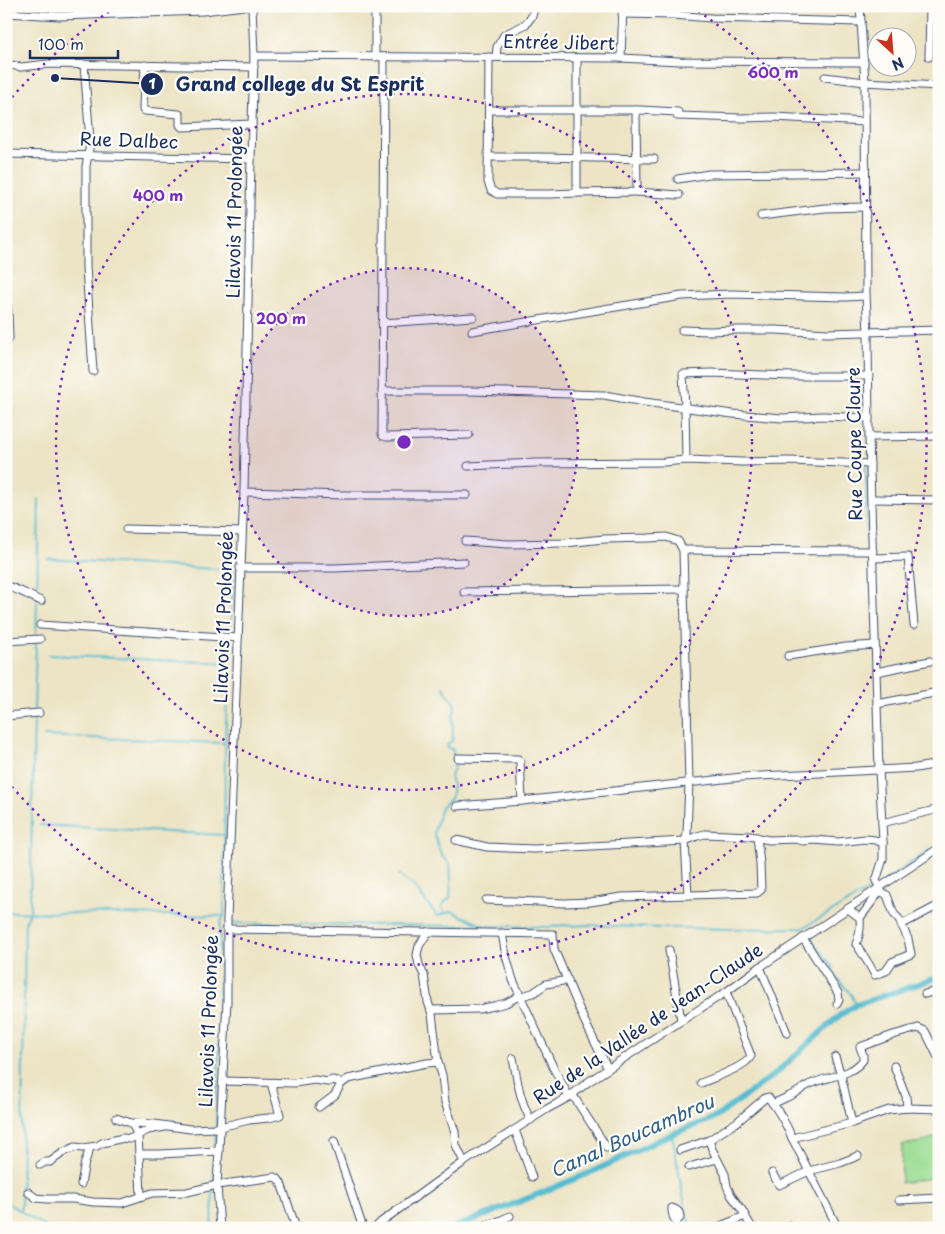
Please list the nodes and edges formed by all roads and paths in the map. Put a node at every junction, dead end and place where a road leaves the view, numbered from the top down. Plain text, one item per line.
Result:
1 (244, 6) edge
2 (252, 6) edge
3 (375, 6) edge
4 (535, 6) edge
5 (623, 6) edge
6 (682, 6) edge
7 (860, 6) edge
8 (930, 6) edge
9 (6, 14) edge
10 (622, 14) junction
11 (683, 16) junction
12 (861, 22) junction
13 (254, 56) junction
14 (375, 57) junction
15 (384, 57) junction
16 (493, 57) junction
17 (929, 57) dead end
18 (578, 58) junction
19 (621, 58) junction
20 (864, 62) junction
21 (6, 64) edge
22 (84, 64) junction
23 (145, 65) junction
24 (254, 67) junction
25 (825, 77) dead end
26 (865, 82) junction
27 (939, 86) edge
28 (490, 110) junction
29 (636, 110) junction
30 (577, 111) junction
31 (865, 122) junction
32 (252, 124) junction
33 (6, 154) edge
34 (89, 154) junction
35 (489, 157) junction
36 (577, 157) junction
37 (251, 159) junction
38 (637, 159) junction
39 (654, 159) dead end
40 (865, 172) junction
41 (678, 179) dead end
42 (637, 192) junction
43 (577, 193) junction
44 (679, 195) dead end
45 (865, 207) junction
46 (760, 216) dead end
47 (866, 296) junction
48 (6, 299) edge
49 (7, 312) edge
50 (472, 318) dead end
51 (382, 323) junction
52 (682, 330) dead end
53 (939, 330) edge
54 (472, 331) dead end
55 (868, 332) junction
56 (9, 339) dead end
57 (93, 371) dead end
58 (868, 376) junction
59 (382, 391) junction
60 (685, 408) junction
61 (869, 418) junction
62 (469, 435) dead end
63 (939, 436) edge
64 (869, 438) junction
65 (686, 460) junction
66 (870, 464) junction
67 (468, 466) dead end
68 (244, 492) junction
69 (467, 495) dead end
70 (872, 500) junction
71 (939, 500) edge
72 (126, 529) dead end
73 (242, 532) junction
74 (465, 541) dead end
75 (683, 550) junction
76 (873, 554) junction
77 (464, 562) dead end
78 (240, 568) junction
79 (6, 586) edge
80 (684, 588) junction
81 (464, 592) dead end
82 (41, 601) dead end
83 (914, 624) dead end
84 (40, 625) dead end
85 (238, 638) junction
86 (40, 639) dead end
87 (6, 641) edge
88 (875, 645) junction
89 (788, 656) dead end
90 (930, 661) dead end
91 (876, 672) junction
92 (939, 692) edge
93 (877, 704) junction
94 (39, 713) dead end
95 (6, 716) edge
96 (458, 758) dead end
97 (939, 764) edge
98 (879, 770) junction
99 (689, 782) junction
100 (522, 801) junction
101 (457, 806) dead end
102 (939, 809) edge
103 (882, 823) junction
104 (757, 836) junction
105 (456, 840) dead end
106 (686, 841) junction
107 (882, 843) junction
108 (939, 848) edge
109 (878, 887) junction
110 (688, 895) junction
111 (486, 900) dead end
112 (939, 905) edge
113 (848, 908) junction
114 (860, 918) junction
115 (901, 925) junction
116 (227, 929) junction
117 (428, 932) junction
118 (502, 933) junction
119 (804, 938) junction
120 (670, 950) dead end
121 (760, 967) junction
122 (568, 980) junction
123 (939, 990) edge
124 (726, 992) junction
125 (926, 994) dead end
126 (521, 996) junction
127 (837, 1004) dead end
128 (431, 1010) junction
129 (681, 1020) junction
130 (787, 1033) dead end
131 (834, 1057) dead end
132 (513, 1058) dead end
133 (939, 1059) edge
134 (438, 1062) junction
135 (894, 1066) dead end
136 (608, 1069) junction
137 (841, 1075) junction
138 (223, 1081) junction
139 (271, 1083) junction
140 (701, 1083) dead end
141 (341, 1084) junction
142 (570, 1096) junction
143 (773, 1104) junction
144 (320, 1107) dead end
145 (907, 1108) junction
146 (939, 1109) edge
147 (116, 1118) dead end
148 (530, 1120) junction
149 (134, 1123) junction
150 (852, 1123) junction
151 (170, 1126) junction
152 (220, 1127) junction
153 (515, 1130) junction
154 (138, 1135) junction
155 (792, 1138) junction
156 (709, 1140) junction
157 (334, 1141) dead end
158 (90, 1148) junction
159 (607, 1148) dead end
160 (680, 1150) dead end
161 (219, 1151) junction
162 (139, 1154) junction
163 (858, 1156) dead end
164 (717, 1159) junction
165 (464, 1162) junction
166 (40, 1165) dead end
167 (689, 1167) dead end
168 (809, 1171) junction
169 (772, 1173) dead end
170 (532, 1177) dead end
171 (81, 1184) dead end
172 (217, 1185) junction
173 (28, 1192) dead end
174 (141, 1196) junction
175 (939, 1198) edge
176 (899, 1200) dead end
177 (510, 1216) dead end
178 (745, 1216) junction
179 (220, 1228) edge
180 (296, 1228) edge
181 (363, 1228) edge
182 (375, 1228) edge
183 (478, 1228) edge
184 (724, 1228) edge
185 (752, 1228) edge
186 (838, 1228) edge

1 - 9 street
2 - 13 street, Lilavois 11 Prolongée
3 - 14 street
4 - 16 street
5 - 10 street
6 - 11 street
7 - 12 street, Rue Coupe Cloure
8 - 17 street
10 - 11 street
10 - 19 street
11 - 12 street
12 - 20 street, Rue Coupe Cloure
13 - 14 street, Entrée Jibert
13 - 24 street, Lilavois 11 Prolongée
14 - 15 street, Entrée Jibert
15 - 16 street, Entrée Jibert
15 - 51 street
16 - 18 street, Entrée Jibert
16 - 28 street
18 - 19 street, Entrée Jibert
18 - 30 street
19 - 20 street, Entrée Jibert
20 - 26 street, Rue Coupe Cloure
21 - 22 street
22 - 23 street
22 - 34 street
23 - 24 street
23 - 32 street
24 - 32 street, Lilavois 11 Prolongée
25 - 26 street
26 - 27 street
26 - 31 street, Rue Coupe Cloure
28 - 30 street
28 - 35 street
29 - 30 street
29 - 31 street
29 - 38 street
30 - 36 street
31 - 40 street, Rue Coupe Cloure
32 - 37 street, Lilavois 11 Prolongée
33 - 34 street, Rue Dalbec
34 - 37 street, Rue Dalbec
34 - 57 street
35 - 36 street
35 - 43 street
36 - 38 street
36 - 43 street
37 - 68 street, Lilavois 11 Prolongée
38 - 39 street
38 - 42 street
40 - 41 street
40 - 45 street, Rue Coupe Cloure
42 - 43 street
42 - 44 street
45 - 46 street
45 - 47 street, Rue Coupe Cloure
47 - 54 street
47 - 55 street, Rue Coupe Cloure
48 - 49 street
49 - 56 street
50 - 51 street
51 - 59 street
52 - 55 street
53 - 55 street
55 - 58 street, Rue Coupe Cloure
58 - 60 street
58 - 61 street, Rue Coupe Cloure
59 - 60 street
59 - 62 street
60 - 61 street
60 - 65 street
61 - 64 street, Rue Coupe Cloure
63 - 64 street
64 - 66 street, Rue Coupe Cloure
65 - 66 street
65 - 67 street
66 - 70 street, Rue Coupe Cloure
68 - 69 street
68 - 73 street, Lilavois 11 Prolongée
70 - 71 street
70 - 76 street, Rue Coupe Cloure
72 - 73 street
73 - 78 street, Lilavois 11 Prolongée
74 - 75 street
75 - 76 street
75 - 80 street
76 - 83 street
76 - 88 street, Rue Coupe Cloure
77 - 78 street
78 - 85 street, Lilavois 11 Prolongée
79 - 82 street
80 - 81 street
80 - 99 street
84 - 85 street
85 - 116 street, Lilavois 11 Prolongée
86 - 87 street
88 - 89 street
88 - 91 street, Rue Coupe Cloure
90 - 91 street
91 - 93 street, Rue Coupe Cloure
92 - 93 street
93 - 98 street, Rue Coupe Cloure
94 - 95 street
96 - 100 street
97 - 98 street
98 - 99 street
98 - 103 street, Rue Coupe Cloure
99 - 100 street
99 - 106 street
100 - 101 street
102 - 103 street
103 - 107 street, Rue Coupe Cloure
104 - 106 street
104 - 107 street
104 - 110 street
105 - 106 street
106 - 110 street
107 - 109 street, Rue Coupe Cloure
108 - 109 street, Rue de la Vallée de Jean-Claude
109 - 113 street, Rue de la Vallée de Jean-Claude
109 - 114 street
109 - 115 street
110 - 111 street
112 - 115 street
113 - 114 street
113 - 119 street, Rue de la Vallée de Jean-Claude
114 - 115 street
116 - 117 street
116 - 138 street, Lilavois 11 Prolongée
117 - 118 street
117 - 128 street
118 - 122 street
118 - 126 street
119 - 121 street, Rue de la Vallée de Jean-Claude
119 - 127 street
120 - 129 street
121 - 124 street, Rue de la Vallée de Jean-Claude
121 - 130 street
122 - 126 street
122 - 136 street
123 - 125 street
124 - 129 street, Rue de la Vallée de Jean-Claude
124 - 140 street
126 - 128 street
126 - 142 street
128 - 134 street
129 - 136 street, Rue de la Vallée de Jean-Claude
131 - 137 street
132 - 148 street
133 - 137 street
134 - 141 street
134 - 165 street
135 - 145 street
136 - 142 street, Rue de la Vallée de Jean-Claude
137 - 143 street
137 - 150 street
138 - 139 street
138 - 152 street, Lilavois 11 Prolongée
139 - 141 street
139 - 152 street
141 - 144 street
142 - 148 street, Rue de la Vallée de Jean-Claude
142 - 159 street
143 - 155 street
143 - 156 street
145 - 146 street
145 - 150 street
147 - 149 street
148 - 153 street, Rue de la Vallée de Jean-Claude
149 - 151 street
149 - 154 street
150 - 155 street
151 - 152 street
151 - 154 street
152 - 161 street, Lilavois 11 Prolongée
153 - 165 street, Rue de la Vallée de Jean-Claude
153 - 170 street
154 - 158 street
154 - 162 street
155 - 168 street
156 - 160 street
156 - 164 street
157 - 181 street
158 - 166 street
158 - 171 street
161 - 162 street
161 - 172 street, Lilavois 11 Prolongée
162 - 174 street
163 - 168 street
164 - 167 street
164 - 178 street
165 - 182 street, Rue de la Vallée de Jean-Claude
168 - 169 street
168 - 186 street
172 - 174 street
172 - 179 street, Lilavois 11 Prolongée
172 - 180 street
173 - 174 street
175 - 176 street
177 - 183 street
178 - 184 street
178 - 185 street

